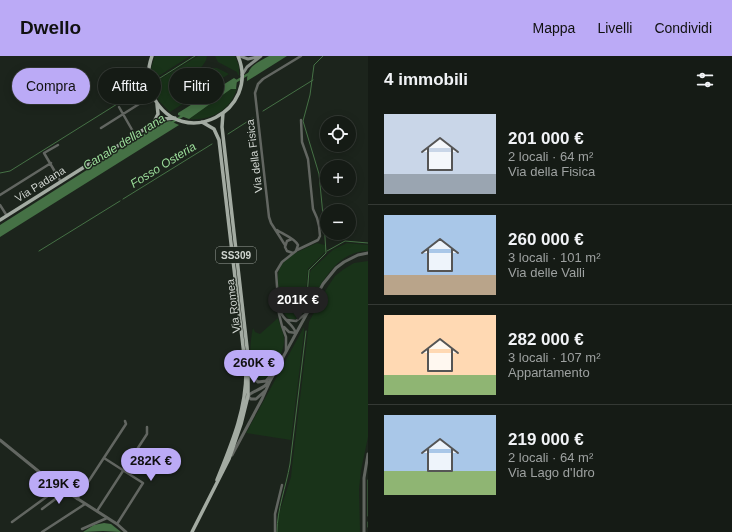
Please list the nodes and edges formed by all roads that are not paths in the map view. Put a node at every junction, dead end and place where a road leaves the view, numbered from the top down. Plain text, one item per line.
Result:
1 (151, 56) edge
2 (239, 56) edge
3 (261, 56) edge
4 (301, 56) edge
5 (149, 68) edge
6 (242, 75) junction
7 (141, 104) edge
8 (157, 104) edge
9 (158, 104) edge
10 (119, 108) dead end
11 (223, 114) junction
12 (123, 115) junction
13 (175, 118) junction
14 (301, 120) dead end
15 (202, 122) junction
16 (151, 125) junction
17 (101, 128) dead end
18 (135, 135) junction
19 (58, 145) dead end
20 (51, 163) junction
21 (61, 182) junction
22 (0, 195) edge
23 (0, 205) edge
24 (7, 216) junction
25 (0, 220) edge
26 (275, 229) junction
27 (292, 240) junction
28 (297, 242) junction
29 (285, 245) junction
30 (307, 246) junction
31 (286, 250) junction
32 (297, 250) junction
33 (293, 252) junction
34 (368, 253) edge
35 (285, 258) junction
36 (280, 308) junction
37 (308, 312) junction
38 (284, 319) junction
39 (281, 321) junction
40 (296, 333) junction
41 (286, 352) junction
42 (249, 363) junction
43 (279, 365) junction
44 (270, 381) junction
45 (267, 388) junction
46 (246, 396) junction
47 (125, 421) dead end
48 (147, 426) dead end
49 (0, 440) edge
50 (368, 454) edge
51 (104, 458) junction
52 (230, 458) junction
53 (124, 470) junction
54 (282, 485) dead end
55 (60, 487) junction
56 (66, 491) junction
57 (213, 491) junction
58 (77, 499) junction
59 (85, 504) junction
60 (42, 509) dead end
61 (97, 511) junction
62 (107, 518) junction
63 (12, 522) dead end
64 (117, 524) junction
65 (82, 530) dead end
66 (42, 532) edge
67 (126, 532) edge
68 (192, 532) edge
69 (275, 532) edge
70 (364, 532) edge

1 - 5 main road
2 - 3 main road
2 - 6 main road
3 - 6 main road
4 - 26 street, Via della Fisica
6 - 11 main road
7 - 12 street
8 - 16 main road
9 - 13 main road
10 - 12 street
11 - 15 main road
11 - 42 main road, Via Romea / SS309
12 - 17 street
12 - 18 street
13 - 15 main road
13 - 16 main road, Via Padana
14 - 30 street, Via della Fisica
15 - 46 main road, Via Romea / SS309
16 - 18 main road, Via Padana
18 - 21 main road, Via Padana
19 - 20 street
20 - 21 street
20 - 22 street
21 - 24 main road, Via Padana
23 - 24 street
24 - 25 main road, Via Padana
26 - 27 street
26 - 29 street, Via della Fisica
27 - 28 street
27 - 29 street
28 - 30 street
28 - 32 street
29 - 31 street, Via della Fisica
30 - 32 street, Via della Fisica
31 - 33 street
31 - 35 street, Via della Fisica
32 - 33 street, Via della Fisica
33 - 35 street, Via della Fisica
34 - 37 street
35 - 36 street, Via della Fisica
36 - 38 street, Via della Fisica
36 - 39 street, Via della Fisica
37 - 38 street
37 - 40 street
38 - 40 street, Via della Fisica
39 - 40 street
39 - 41 street, Via della Fisica
40 - 41 street
41 - 43 street
42 - 43 street
42 - 46 main road, Via Romea / SS309
43 - 44 street
44 - 45 street
44 - 46 street
45 - 46 street
45 - 52 street
46 - 52 main road, Via Romea / SS309
46 - 57 main road, Via Romea / SS309
47 - 51 street
48 - 53 street
49 - 55 street
50 - 70 street
51 - 53 street
51 - 58 street
52 - 57 main road, Via Romea / SS309
53 - 61 street
53 - 64 street
54 - 69 street
55 - 56 street
55 - 63 street
56 - 58 street
56 - 60 street
57 - 68 main road, Via Romea / SS309
58 - 59 street
59 - 61 street
59 - 66 street
61 - 62 street
62 - 64 street
62 - 65 street
64 - 67 street

